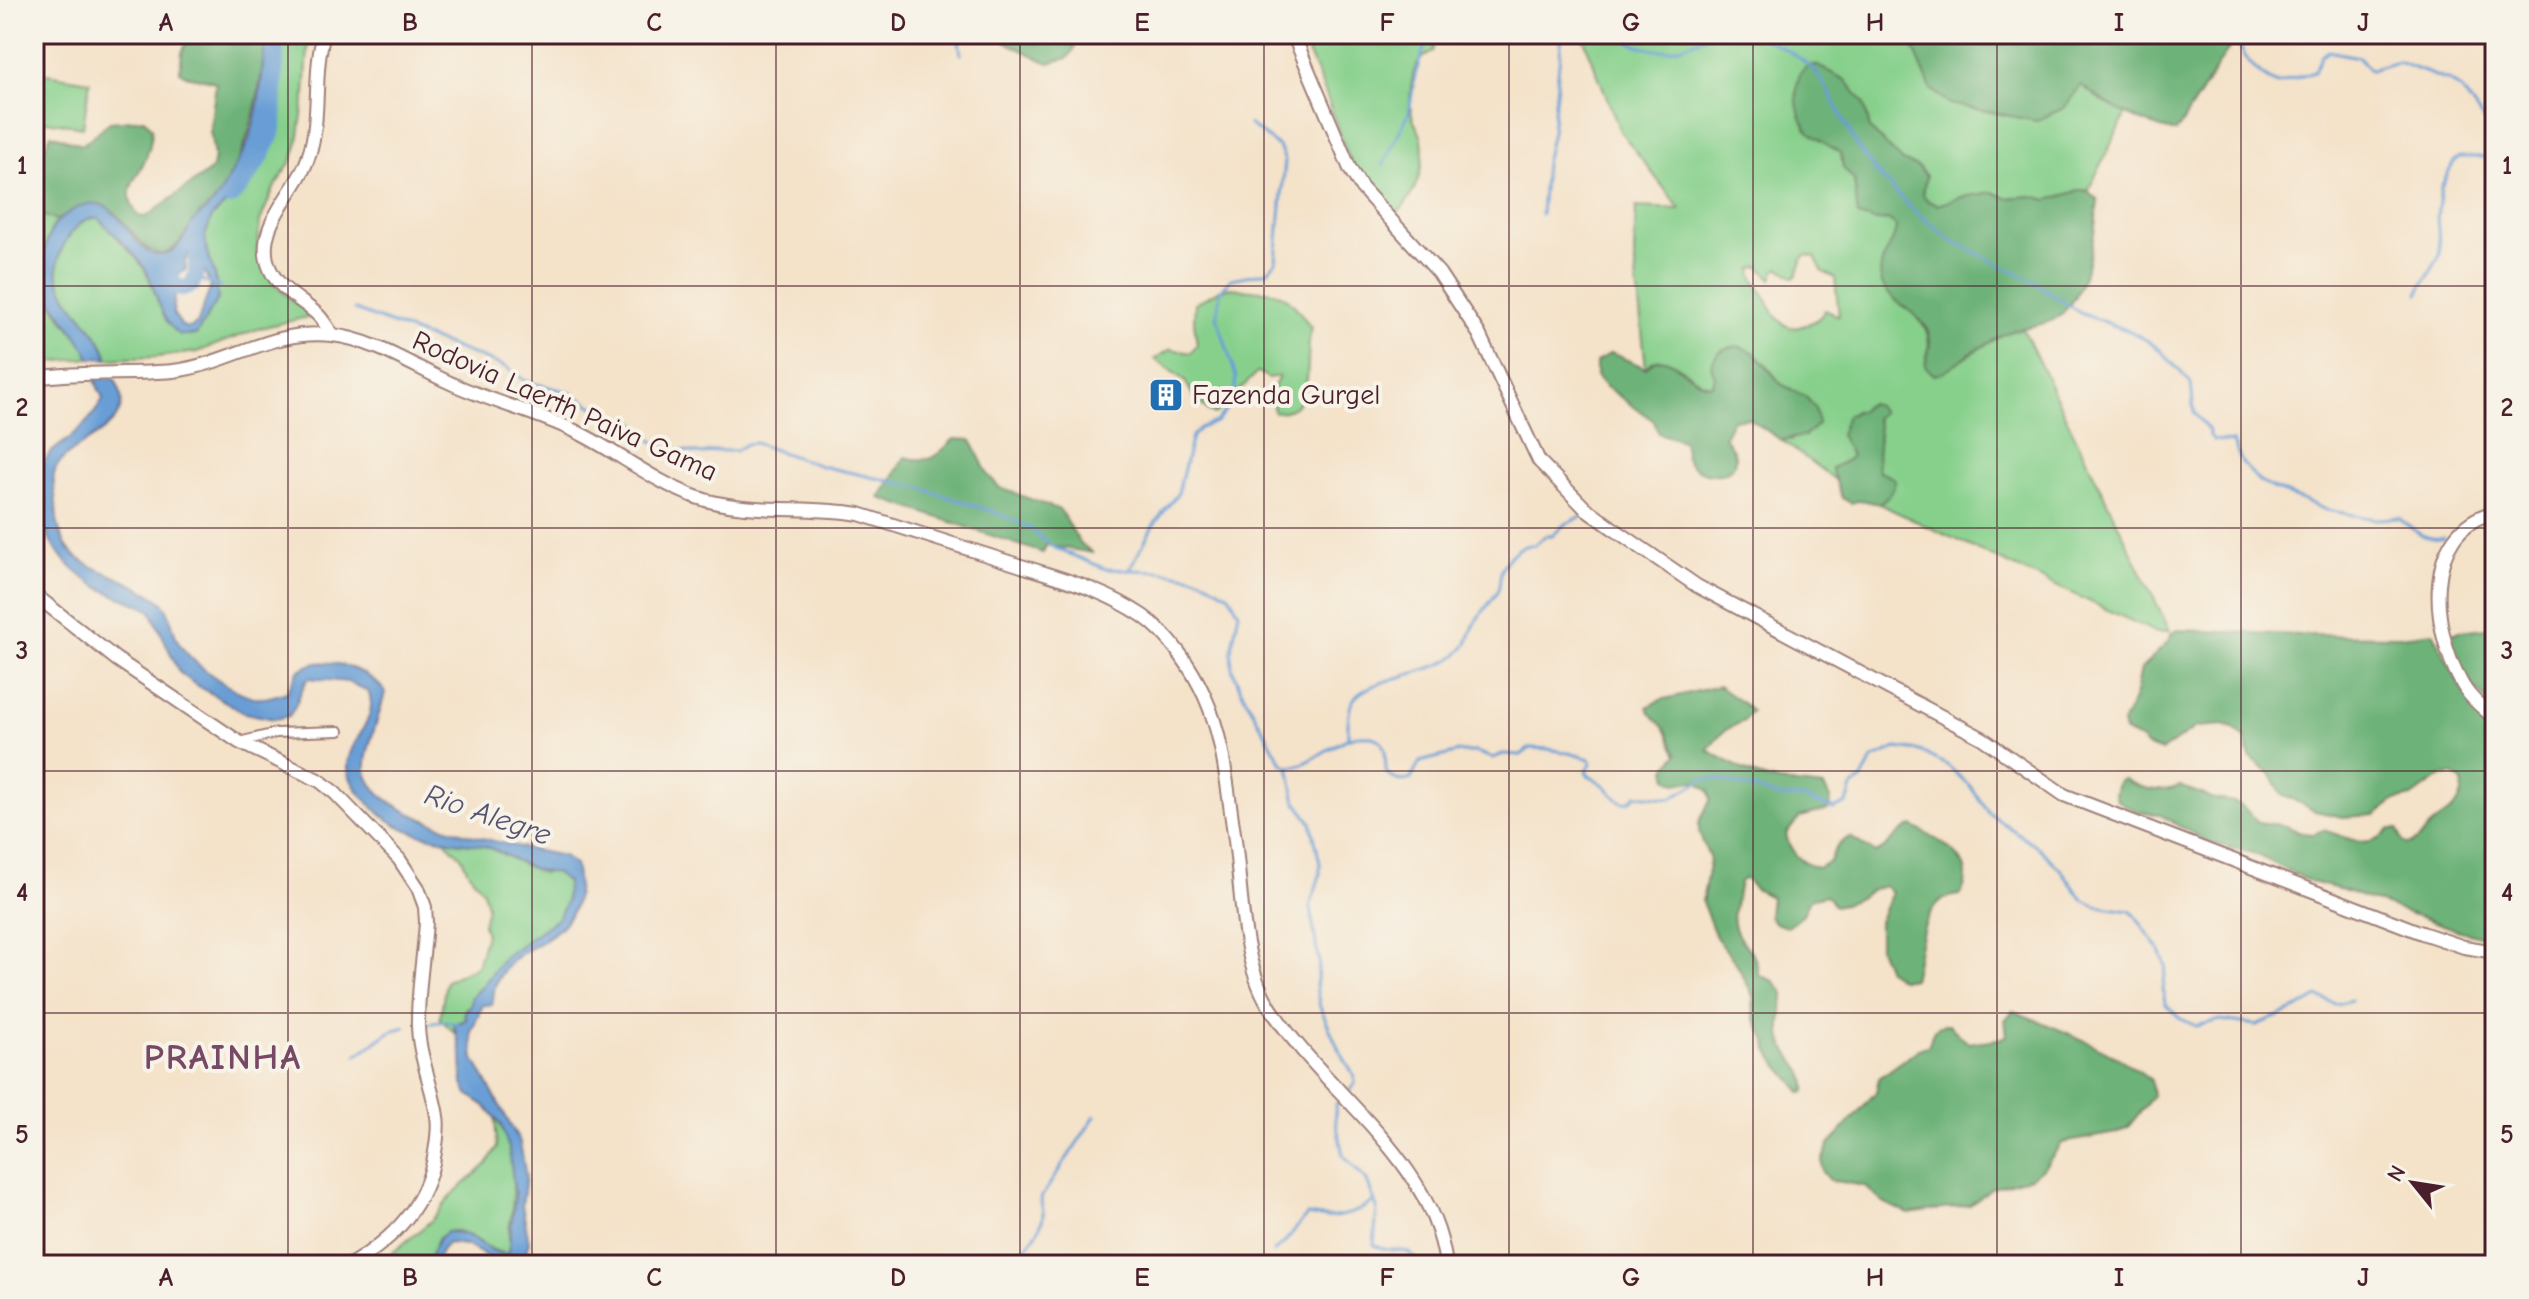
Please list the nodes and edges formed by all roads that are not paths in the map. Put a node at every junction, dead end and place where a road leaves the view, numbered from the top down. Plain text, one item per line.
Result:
1 (324, 34) edge
2 (1293, 34) edge
3 (333, 335) junction
4 (34, 378) edge
5 (2495, 512) edge
6 (34, 594) edge
7 (2495, 718) edge
8 (339, 731) dead end
9 (239, 742) junction
10 (2495, 952) edge
11 (350, 1265) edge
12 (1446, 1265) edge

1 - 3 street
2 - 10 street
3 - 4 street, Rodovia Laerth Paiva Gama
3 - 12 street, Rodovia Laerth Paiva Gama
5 - 7 street
6 - 9 street
8 - 9 street
9 - 11 street

